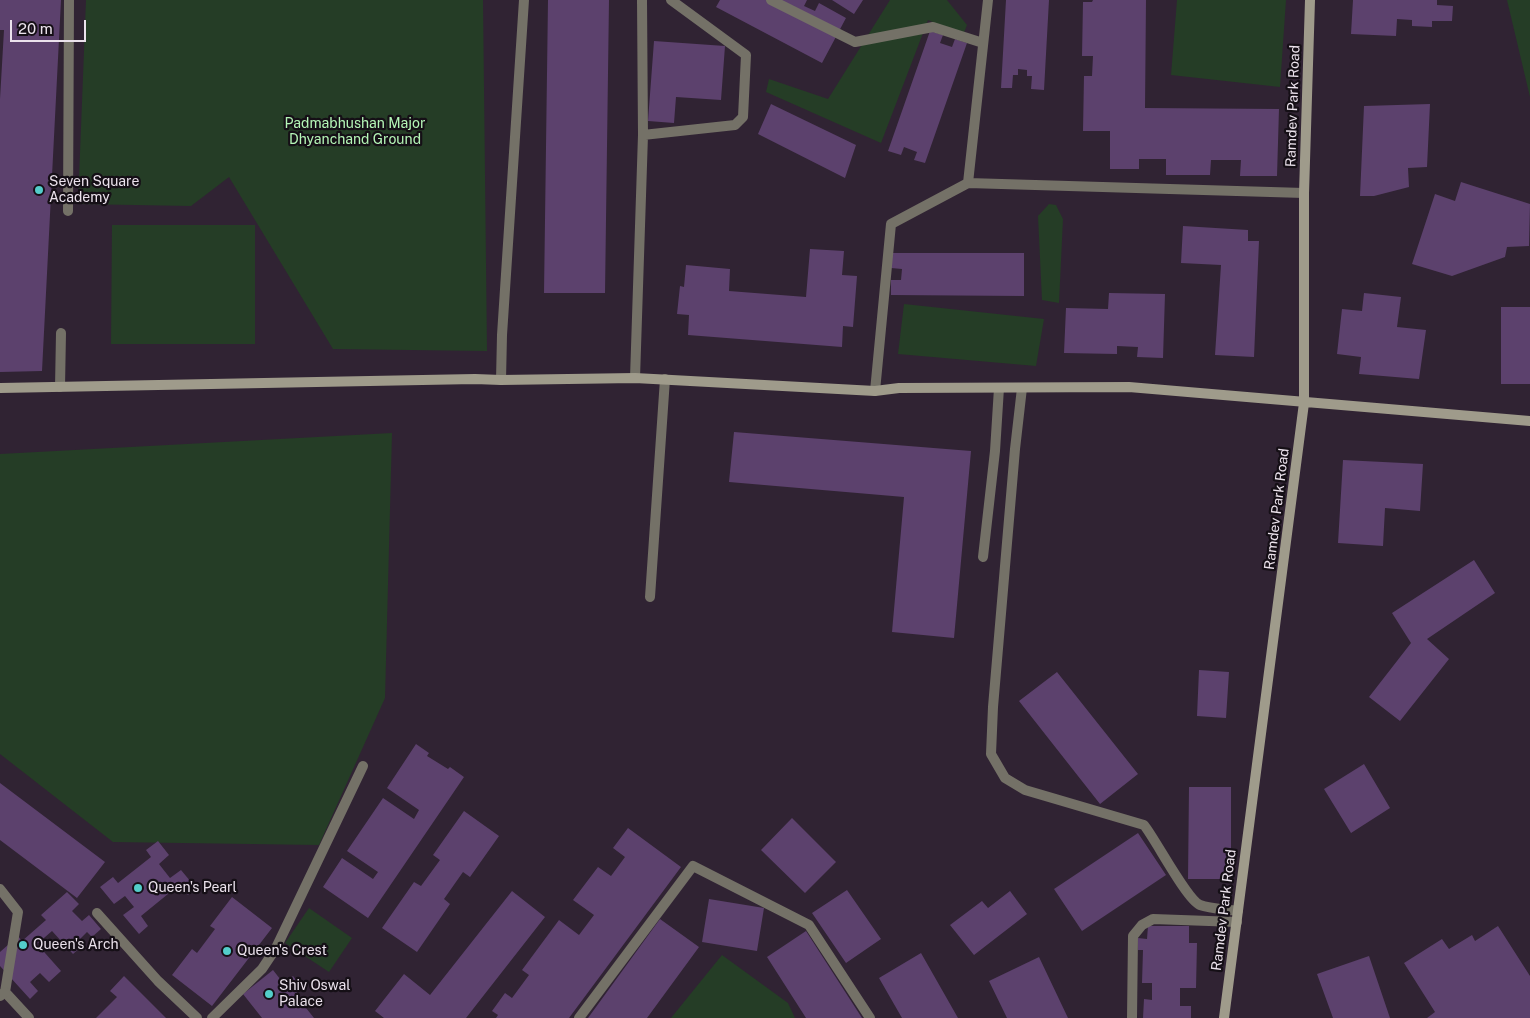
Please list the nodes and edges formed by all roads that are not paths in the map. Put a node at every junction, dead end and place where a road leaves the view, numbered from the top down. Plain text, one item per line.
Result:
1 (69, 0) edge
2 (524, 0) edge
3 (642, 0) edge
4 (671, 0) edge
5 (771, 0) edge
6 (988, 0) edge
7 (1310, 0) edge
8 (983, 43) junction
9 (643, 135) junction
10 (968, 183) junction
11 (1304, 193) junction
12 (68, 211) dead end
13 (61, 333) dead end
14 (636, 378) junction
15 (665, 379) junction
16 (501, 380) junction
17 (60, 387) junction
18 (0, 388) edge
19 (999, 388) junction
20 (1022, 388) junction
21 (874, 391) junction
22 (1304, 403) junction
23 (1530, 421) edge
24 (983, 557) dead end
25 (650, 597) dead end
26 (363, 766) dead end
27 (0, 889) edge
28 (1238, 911) junction
29 (97, 913) dead end
30 (1237, 922) junction
31 (3, 994) edge
32 (29, 1018) edge
33 (197, 1018) edge
34 (212, 1018) edge
35 (578, 1018) edge
36 (870, 1018) edge
37 (1132, 1018) edge
38 (1224, 1018) edge

1 - 12 street
2 - 16 street
3 - 9 street
4 - 9 street
5 - 8 street
6 - 8 street
7 - 11 street, Ramdev Park Road
8 - 10 street
9 - 14 street
10 - 11 street
10 - 21 street
11 - 22 street, Ramdev Park Road
13 - 17 street
14 - 15 street
14 - 16 street
15 - 21 street
15 - 25 street
16 - 17 street
17 - 18 street
19 - 20 street
19 - 21 street
19 - 24 street
20 - 22 street
20 - 28 street
22 - 23 street
22 - 28 street, Ramdev Park Road
26 - 34 street
27 - 31 street
28 - 30 street, Ramdev Park Road
29 - 33 street
30 - 37 street
30 - 38 street, Ramdev Park Road
31 - 32 street
35 - 36 street

